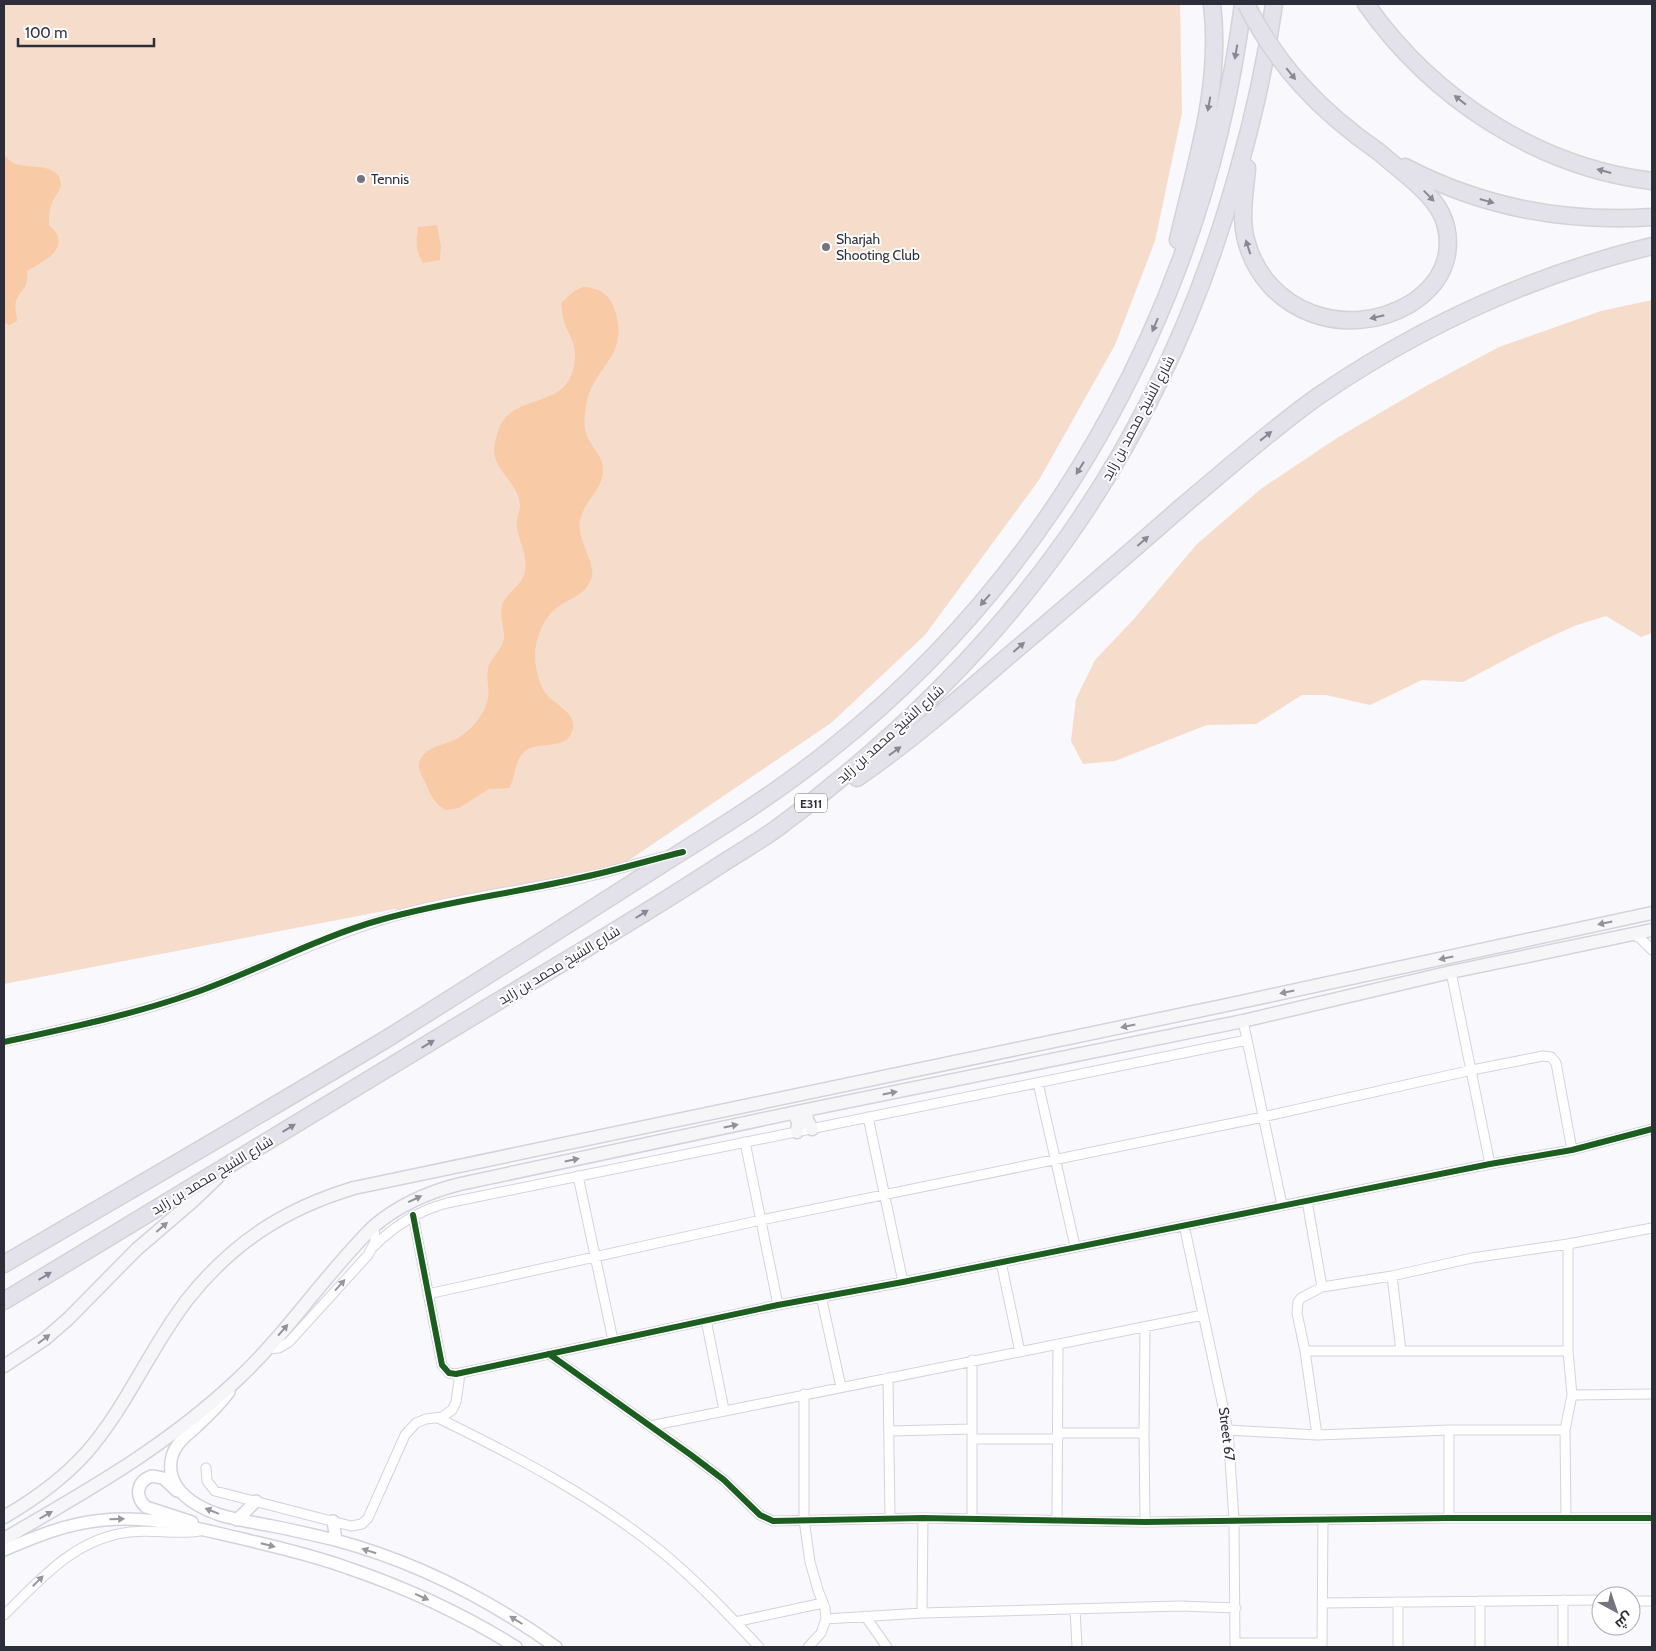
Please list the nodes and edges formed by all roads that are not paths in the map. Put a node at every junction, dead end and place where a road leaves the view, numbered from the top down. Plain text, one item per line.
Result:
1 (1212, 4) edge
2 (1244, 4) edge
3 (1274, 4) edge
4 (1366, 4) edge
5 (1379, 4) edge
6 (1434, 79) junction
7 (1250, 128) junction
8 (1379, 152) junction
9 (1652, 181) edge
10 (1652, 217) edge
11 (1652, 246) edge
12 (1168, 294) junction
13 (781, 826) junction
14 (683, 852) junction
15 (1652, 913) edge
16 (1652, 930) edge
17 (1632, 934) junction
18 (1652, 950) edge
19 (1451, 972) junction
20 (1243, 1021) junction
21 (1247, 1040) junction
22 (4, 1042) edge
23 (1472, 1070) junction
24 (1038, 1083) junction
25 (800, 1111) junction
26 (868, 1117) junction
27 (1263, 1117) junction
28 (812, 1129) junction
29 (1652, 1129) edge
30 (797, 1132) junction
31 (745, 1142) junction
32 (1572, 1150) junction
33 (1054, 1160) junction
34 (231, 1163) junction
35 (1490, 1164) junction
36 (578, 1176) junction
37 (884, 1195) junction
38 (1307, 1201) junction
39 (1282, 1205) junction
40 (413, 1215) junction
41 (761, 1220) junction
42 (1184, 1225) junction
43 (374, 1226) junction
44 (1652, 1228) edge
45 (1568, 1244) junction
46 (1075, 1246) junction
47 (372, 1247) junction
48 (596, 1257) junction
49 (1001, 1262) junction
50 (4, 1264) edge
51 (1392, 1276) junction
52 (903, 1282) junction
53 (1322, 1287) junction
54 (428, 1294) junction
55 (821, 1296) junction
56 (4, 1301) edge
57 (778, 1305) junction
58 (1203, 1315) junction
59 (706, 1320) junction
60 (1145, 1327) junction
61 (613, 1340) junction
62 (1058, 1344) junction
63 (266, 1349) junction
64 (1305, 1351) junction
65 (1401, 1351) junction
66 (1568, 1351) junction
67 (1020, 1352) junction
68 (549, 1354) junction
69 (972, 1360) junction
70 (4, 1366) edge
71 (460, 1374) junction
72 (240, 1378) junction
73 (888, 1378) junction
74 (841, 1387) junction
75 (804, 1394) junction
76 (1652, 1394) edge
77 (1572, 1396) junction
78 (724, 1410) junction
79 (438, 1418) junction
80 (650, 1426) junction
81 (972, 1429) junction
82 (1228, 1430) junction
83 (1449, 1430) junction
84 (1565, 1430) junction
85 (889, 1431) junction
86 (1144, 1433) junction
87 (1317, 1434) junction
88 (1058, 1436) junction
89 (972, 1439) junction
90 (206, 1468) dead end
91 (185, 1496) junction
92 (256, 1501) junction
93 (4, 1517) edge
94 (890, 1518) junction
95 (923, 1518) junction
96 (972, 1518) junction
97 (1450, 1518) junction
98 (1566, 1518) junction
99 (1652, 1518) edge
100 (1323, 1519) junction
101 (237, 1520) junction
102 (804, 1520) junction
103 (1057, 1520) junction
104 (1234, 1520) junction
105 (333, 1521) junction
106 (1145, 1522) junction
107 (204, 1530) junction
108 (4, 1539) edge
109 (336, 1540) junction
110 (4, 1550) edge
111 (1564, 1600) junction
112 (1591, 1600) edge
113 (1480, 1601) junction
114 (1398, 1602) junction
115 (823, 1603) junction
116 (1322, 1603) junction
117 (1236, 1608) junction
118 (1075, 1609) junction
119 (922, 1613) junction
120 (4, 1615) edge
121 (865, 1616) junction
122 (826, 1619) junction
123 (736, 1622) junction
124 (1236, 1645) edge
125 (1322, 1645) edge
126 (516, 1647) edge
127 (556, 1647) edge
128 (759, 1647) edge
129 (808, 1647) edge
130 (887, 1647) edge
131 (1077, 1647) edge
132 (1398, 1647) edge
133 (1480, 1647) edge
134 (1563, 1647) edge

1 -> 12 highway
2 -> 8 highway, bridge
2 -> 12 highway, شارع الشيخ محمد بن زايد / E311
3 - 7 highway, شارع الشيخ محمد بن زايد / E311
4 - 6 highway
5 - 6 highway
9 -> 6 highway
8 -> 7 highway
7 - 13 highway, شارع الشيخ محمد بن زايد / E311
8 -> 10 highway
13 -> 11 highway
12 -> 14 highway, شارع الشيخ محمد بن زايد / E311
34 -> 13 highway, شارع الشيخ محمد بن زايد / E311
14 - 22 street
14 - 50 highway, شارع الشيخ محمد بن زايد / E311
15 -> 93 main road
16 - 17 main road
17 - 18 street
17 - 19 main road
19 - 20 main road
19 - 23 street
20 - 21 street
25 -> 20 main road
21 - 24 street
21 - 27 street
23 - 27 street
23 - 32 street
23 - 35 street
24 - 26 street
24 - 33 street
25 - 28 main road
25 - 30 main road
43 -> 25 main road
26 - 28 street
26 - 37 street
27 - 33 street
27 - 39 street
28 - 30 street
29 - 32 street
30 - 31 street
31 - 36 street
31 - 41 street
32 - 35 street
33 - 37 street
33 - 46 street
56 -> 34 highway, شارع الشيخ محمد بن زايد / E311
70 -> 34 main road
35 - 38 street
36 - 40 street
36 - 48 street
37 - 41 street
37 - 52 street
38 - 39 street
38 - 53 street
39 - 42 street
40 - 47 street
40 - 54 street
41 - 48 street
41 - 57 street
42 - 46 street
42 - 58 street, Street 67
43 - 47 street
63 -> 43 main road
44 - 45 street
45 - 51 street
45 - 66 street
46 - 49 street
63 -> 47 street
48 - 54 street
48 - 61 street
49 - 52 street
49 - 67 street
51 - 53 street
51 - 65 street
52 - 55 street
53 - 64 street
54 - 71 street
55 - 57 street
55 - 74 street
57 - 59 street
58 - 60 street
58 - 82 street, Street 67
59 - 61 street
59 - 78 street
60 - 62 street
60 - 86 street
61 - 68 street
62 - 67 street
62 - 88 street
63 - 72 main road
64 - 65 street
64 - 87 street
65 - 66 street
66 - 77 street
67 - 69 street
68 - 71 street
68 - 80 street
69 - 73 street
69 - 81 street
71 - 79 street
72 - 91 street
108 -> 72 main road
73 - 74 street
73 - 85 street
74 - 75 street
75 - 78 street
75 - 102 street
76 - 77 street
77 - 84 street
78 - 80 street
79 - 105 street
79 - 123 street
80 - 102 street
81 - 85 street
81 - 89 street
82 - 87 street
82 - 104 street, Street 67
83 - 84 street
83 - 87 street
83 - 97 street
84 - 98 street
85 - 94 street
86 - 88 street
86 - 106 street
88 - 89 street
88 - 103 street
89 - 96 street
90 - 92 street
101 -> 91 street
91 - 107 street
92 - 101 street
92 - 105 street
94 - 95 street
94 - 102 street
95 - 96 street
95 - 119 street
96 - 103 street
97 - 98 street
97 - 100 street
98 - 99 street
100 - 104 street
100 - 116 street
101 - 109 street
102 - 115 street
103 - 106 street
104 - 106 street
104 - 117 street, Street 67
105 - 109 street
110 -> 107 street
120 -> 107 street
107 -> 126 street
127 -> 109 street
111 - 112 street
111 - 113 street
111 - 134 street
113 - 114 street
113 - 133 street
114 - 116 street
114 - 132 street
115 - 122 street
115 - 123 street
116 - 125 street
117 - 118 street
117 - 124 street, Street 67
118 - 119 street
118 - 131 street
119 - 121 street
121 - 122 street
121 - 130 street
122 - 129 street
123 - 128 street
124 - 125 street

